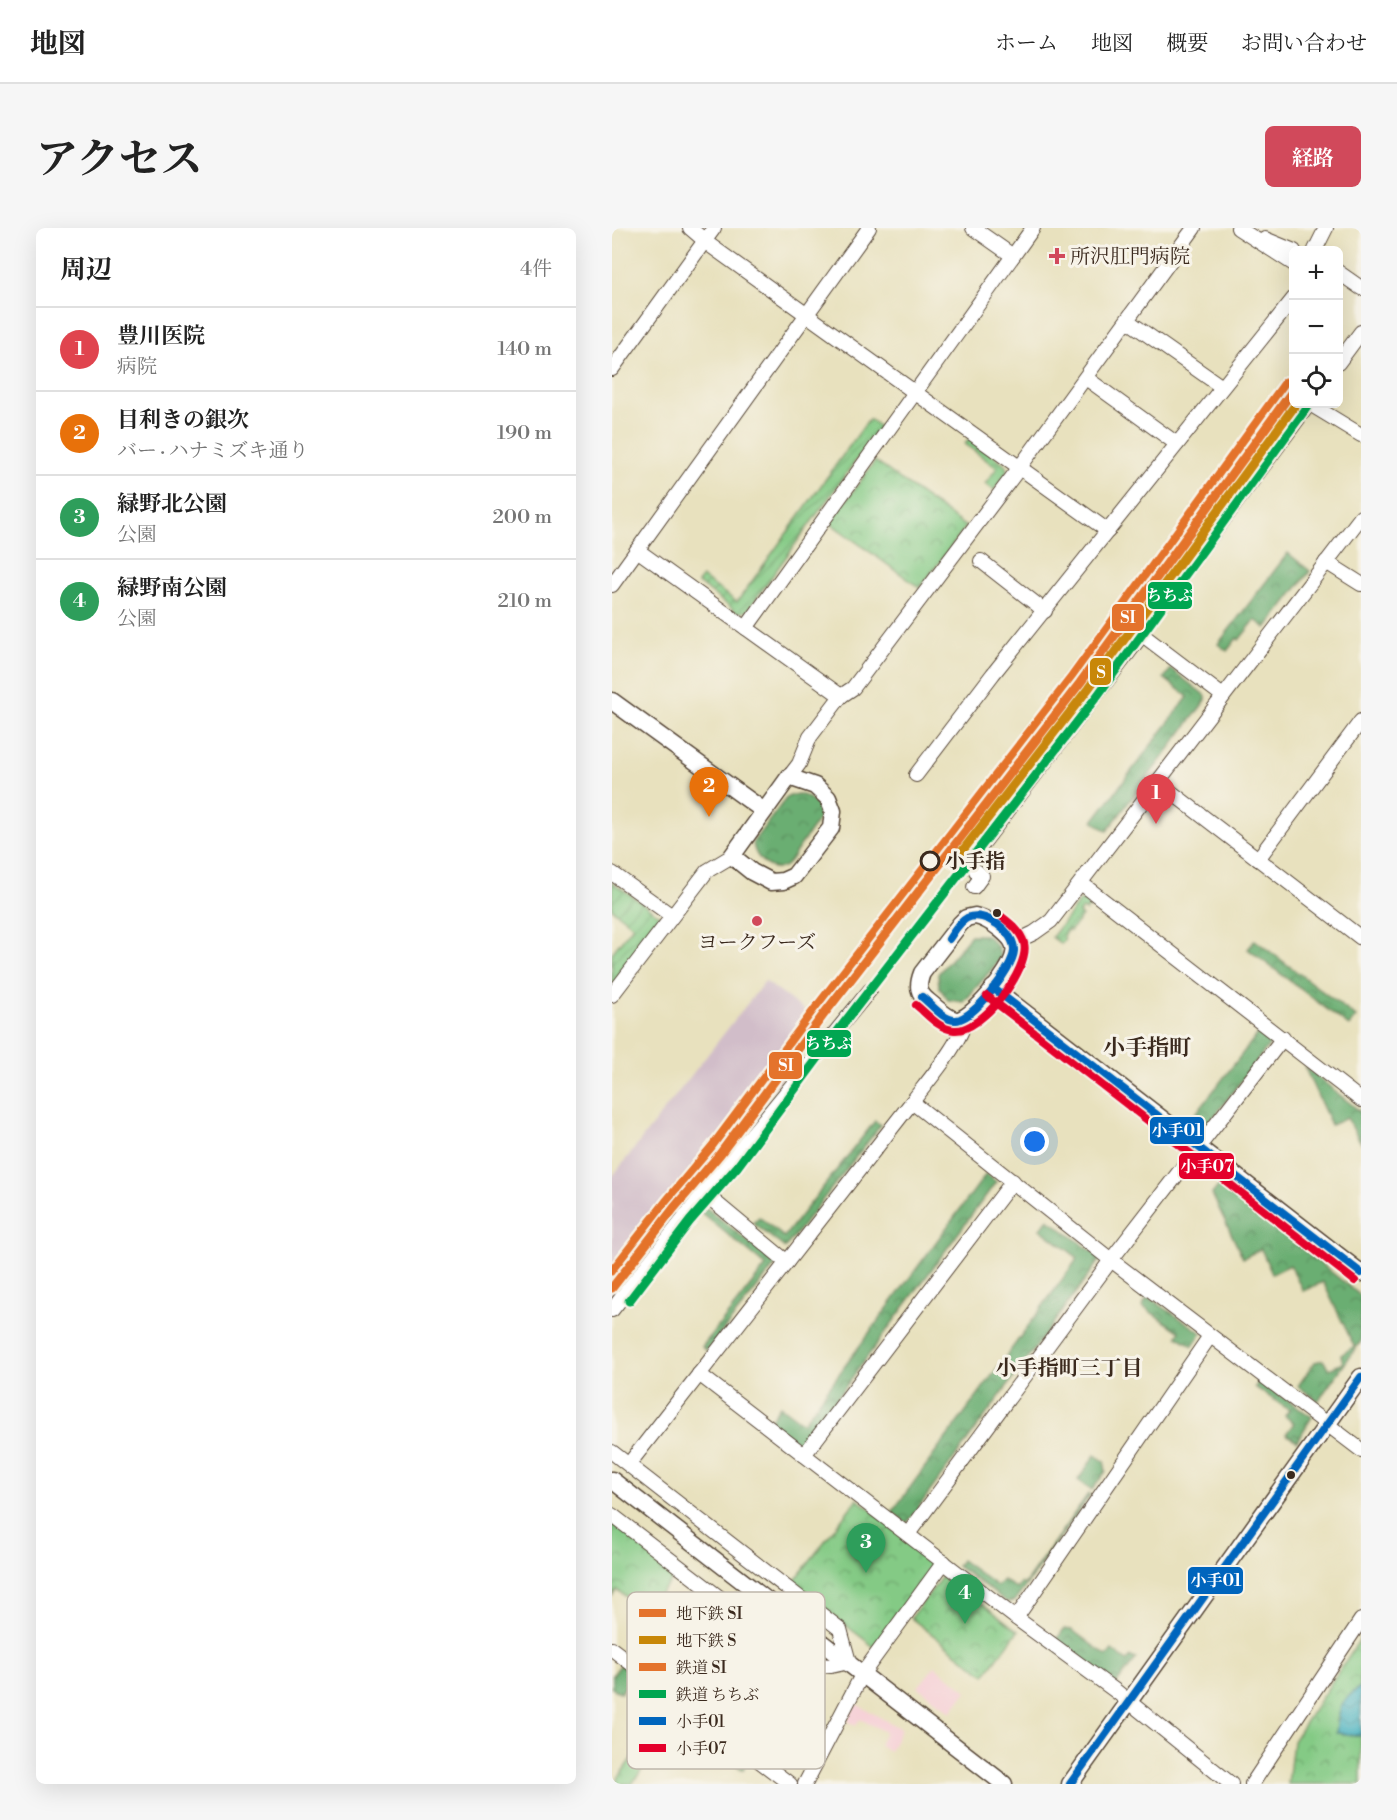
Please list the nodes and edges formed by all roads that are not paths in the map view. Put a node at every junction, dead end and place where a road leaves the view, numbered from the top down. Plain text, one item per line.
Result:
1 (690, 228) edge
2 (714, 228) edge
3 (869, 228) edge
4 (973, 228) edge
5 (1033, 228) edge
6 (1194, 228) edge
7 (1239, 228) edge
8 (1326, 228) edge
9 (705, 241) junction
10 (1317, 246) edge
11 (1289, 249) edge
12 (1013, 256) junction
13 (1289, 261) edge
14 (1343, 275) edge
15 (1361, 288) edge
16 (1291, 300) edge
17 (806, 314) junction
18 (1128, 321) junction
19 (1361, 332) edge
20 (1343, 356) edge
21 (612, 369) edge
22 (1086, 378) junction
23 (1222, 387) junction
24 (916, 392) junction
25 (1306, 408) edge
26 (1316, 408) edge
27 (1361, 435) edge
28 (1177, 444) junction
29 (1020, 467) junction
30 (1361, 517) edge
31 (1108, 531) junction
32 (637, 550) junction
33 (981, 561) dead end
34 (1326, 562) junction
35 (1361, 584) edge
36 (612, 585) edge
37 (1045, 611) junction
38 (746, 628) junction
39 (1142, 635) junction
40 (841, 696) junction
41 (1223, 696) junction
42 (612, 702) edge
43 (1361, 722) edge
44 (916, 775) dead end
45 (789, 777) junction
46 (1158, 782) junction
47 (764, 812) junction
48 (974, 855) tunnel mouth
49 (732, 856) junction
50 (1258, 859) junction
51 (976, 871) tunnel mouth
52 (612, 873) edge
53 (1082, 883) junction
54 (974, 886) dead end
55 (672, 916) junction
56 (1358, 930) edge
57 (1013, 944) junction
58 (993, 988) junction
59 (870, 990) dead end
60 (612, 995) edge
61 (966, 1018) junction
62 (1283, 1038) junction
63 (1361, 1100) edge
64 (912, 1102) junction
65 (1198, 1147) junction
66 (1013, 1181) junction
67 (704, 1193) junction
68 (1111, 1260) junction
69 (787, 1262) junction
70 (1361, 1273) edge
71 (612, 1310) edge
72 (1210, 1336) junction
73 (699, 1374) junction
74 (1361, 1377) edge
75 (1327, 1425) junction
76 (1361, 1450) edge
77 (612, 1452) edge
78 (804, 1455) junction
79 (629, 1464) junction
80 (612, 1480) edge
81 (612, 1515) edge
82 (908, 1534) junction
83 (944, 1562) junction
84 (712, 1592) edge
85 (758, 1592) edge
86 (793, 1592) edge
87 (825, 1617) edge
88 (1016, 1618) junction
89 (1361, 1620) edge
90 (825, 1644) edge
91 (613, 1652) edge
92 (627, 1662) edge
93 (849, 1662) junction
94 (825, 1666) edge
95 (862, 1674) junction
96 (1129, 1702) junction
97 (825, 1745) edge
98 (770, 1769) edge
99 (813, 1769) edge
100 (790, 1784) edge
101 (805, 1784) edge
102 (1004, 1784) edge
103 (1070, 1784) edge
104 (1231, 1784) edge
105 (1252, 1784) edge

1 - 9 street
2 - 9 street
3 - 17 street
4 - 12 street
5 - 12 street
6 - 18 street
7 - 11 street
7 - 13 street
8 - 10 street
9 - 17 street
9 - 21 street
12 - 24 street
14 - 15 street
16 - 23 street
17 - 24 street
17 - 32 street
18 - 22 street
18 - 23 street
19 - 20 street
22 - 28 street
22 - 29 street
23 - 28 street
24 - 29 street
24 - 38 street
25 - 39 street
26 - 27 street
28 - 31 street
29 - 31 street
29 - 40 street
30 - 34 street
31 - 37 street
32 - 36 street
32 - 38 street
33 - 37 street
34 - 35 street
34 - 41 street
37 - 44 street
38 - 40 street
39 - 41 street
39 - 48 street
40 - 45 street
41 - 46 street
42 - 47 street
43 - 50 street
45 - 47 street
45 - 49 street
46 - 50 street
46 - 53 street
47 - 49 street
49 - 55 street
50 - 56 street
51 - 54 street
52 - 55 street
53 - 57 street
53 - 62 street
55 - 60 street
57 - 58 street
57 - 61 street
58 - 61 street
58 - 65 street
59 - 67 street
61 - 64 street
62 - 63 street
62 - 65 street
64 - 66 street
64 - 69 street
65 - 68 street
65 - 70 street
66 - 68 street
66 - 78 street
67 - 69 street
67 - 71 street
68 - 72 street
68 - 82 street
69 - 73 street
72 - 75 street
72 - 88 street
73 - 78 street
73 - 79 street
74 - 75 street
75 - 76 street
75 - 96 street
77 - 79 street
78 - 82 street
79 - 86 street
80 - 85 street
81 - 84 street
82 - 83 street
83 - 88 street
83 - 95 street
87 - 93 street
88 - 96 street
89 - 105 street
90 - 93 street
91 - 92 street
93 - 94 street
93 - 95 street
95 - 97 street
95 - 102 street
96 - 103 street
96 - 104 street
98 - 100 street
99 - 101 street

